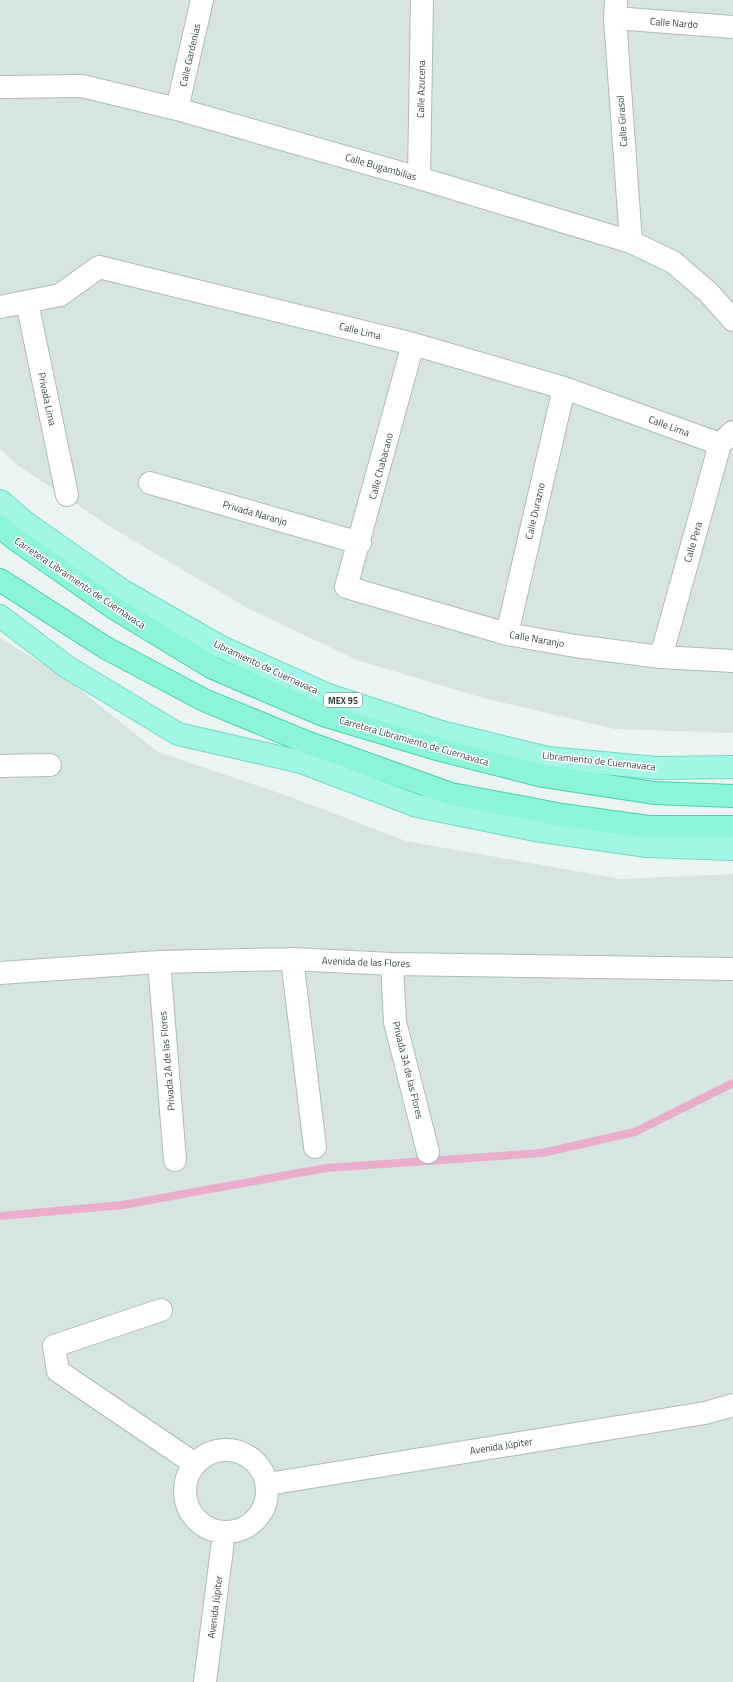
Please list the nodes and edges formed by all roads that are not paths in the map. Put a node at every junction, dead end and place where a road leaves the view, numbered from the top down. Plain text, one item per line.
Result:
1 (202, 0) edge
2 (422, 0) edge
3 (616, 9) edge
4 (733, 27) edge
5 (0, 87) edge
6 (177, 109) junction
7 (419, 178) junction
8 (631, 242) junction
9 (27, 302) junction
10 (0, 307) edge
11 (733, 320) edge
12 (413, 344) junction
13 (564, 388) junction
14 (727, 438) edge
15 (150, 483) dead end
16 (67, 495) dead end
17 (0, 501) edge
18 (0, 527) edge
19 (360, 542) junction
20 (0, 580) edge
21 (346, 587) joint
22 (0, 616) edge
23 (507, 634) junction
24 (661, 657) junction
25 (733, 661) edge
26 (50, 765) dead end
27 (0, 766) edge
28 (733, 767) edge
29 (733, 796) edge
30 (733, 827) edge
31 (733, 849) edge
32 (292, 960) junction
33 (159, 962) junction
34 (392, 964) junction
35 (733, 969) edge
36 (0, 973) edge
37 (315, 1147) dead end
38 (428, 1152) dead end
39 (175, 1160) dead end
40 (161, 1310) dead end
41 (733, 1405) edge
42 (195, 1464) junction
43 (268, 1484) junction
44 (224, 1533) junction
45 (205, 1682) edge

1 - 6 street, Calle Gardenias
2 - 7 street, Calle Azucena
3 - 4 street, Calle Nardo
3 - 8 street, Calle Girasol
5 - 6 street, Calle Bugambilias
6 - 7 street, Calle Bugambilias
7 - 8 street, Calle Bugambilias
8 - 11 street, Calle Bugambilias
9 - 10 street, Calle Lima
9 - 12 street, Calle Lima
9 - 16 street, Privada Lima
12 - 13 street, Calle Lima
12 - 19 street, Calle Chabacano
13 - 14 street, Calle Lima
13 - 23 street, Calle Durazno
14 - 24 street, Calle Pera
15 - 19 street, Privada Naranjo
17 - 28 main road, Libramiento de Cuernavaca / MEX 95
18 - 29 highway, Carretera Libramiento de Cuernavaca / MEX 95
19 - 21 street, Calle Chabacano
20 - 30 highway
21 - 23 street, Calle Naranjo
22 - 31 main road
23 - 24 street, Calle Naranjo
24 - 25 street, Calle Naranjo
26 - 27 street
32 - 33 street, Avenida de las Flores
32 - 34 street, Avenida de las Flores
32 - 37 street
33 - 36 street, Avenida de las Flores
33 - 39 street, Privada 2A de las Flores
34 - 35 street, Avenida de las Flores
34 - 38 street, Privada 3A de las Flores
40 - 42 street
41 - 43 street, Avenida Júpiter
42 - 43 street
42 - 44 street
43 - 44 street
44 - 45 street, Avenida Júpiter

